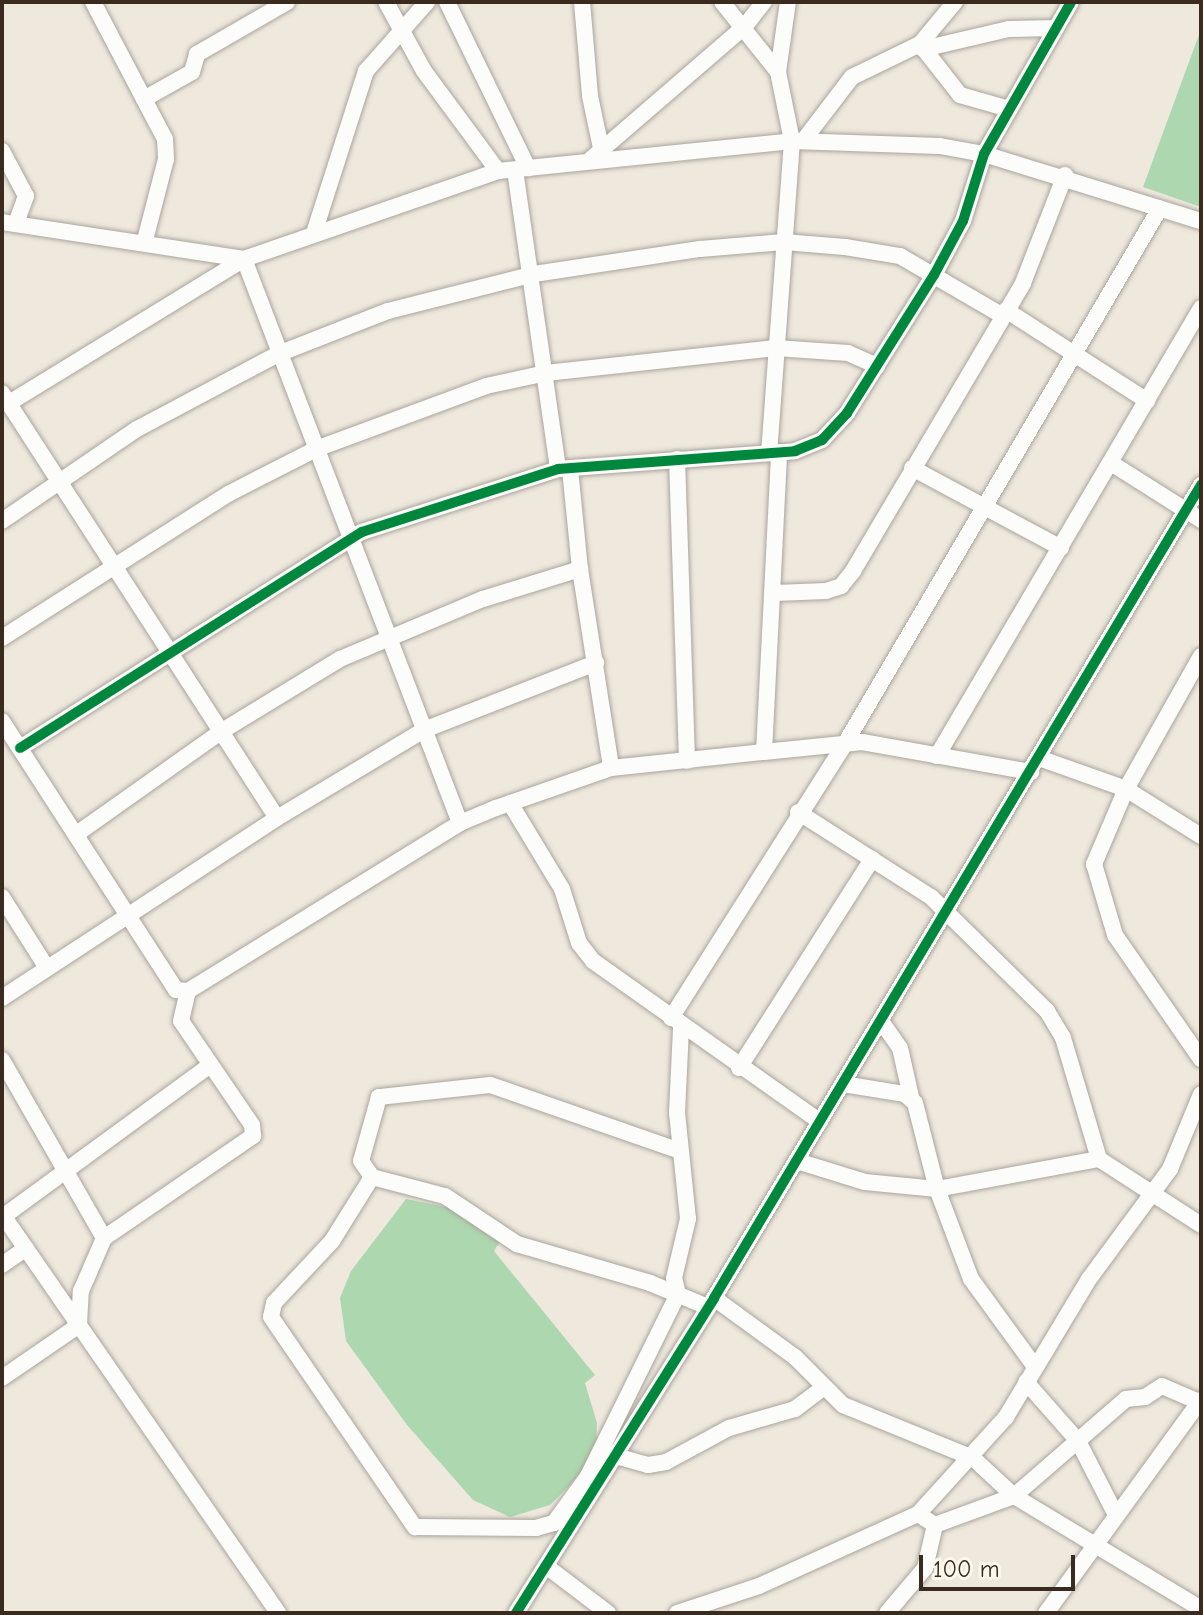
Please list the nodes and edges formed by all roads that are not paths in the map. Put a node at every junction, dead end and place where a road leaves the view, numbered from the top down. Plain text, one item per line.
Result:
1 (93, 2) edge
2 (287, 2) edge
3 (386, 2) edge
4 (427, 2) edge
5 (447, 2) edge
6 (582, 2) edge
7 (722, 2) edge
8 (764, 2) edge
9 (788, 2) edge
10 (955, 2) edge
11 (1071, 2) edge
12 (745, 26) junction
13 (1056, 28) junction
14 (402, 34) junction
15 (921, 46) junction
16 (778, 72) junction
17 (144, 99) junction
18 (1009, 109) junction
19 (797, 141) junction
20 (2, 151) edge
21 (596, 153) junction
22 (984, 154) junction
23 (514, 170) junction
24 (1065, 175) junction
25 (1160, 208) junction
26 (9, 221) edge
27 (1201, 221) edge
28 (314, 233) junction
29 (145, 240) junction
30 (784, 242) junction
31 (244, 259) junction
32 (534, 274) junction
33 (934, 275) junction
34 (1201, 308) edge
35 (1005, 313) junction
36 (776, 348) junction
37 (278, 354) junction
38 (1075, 359) junction
39 (877, 366) junction
40 (546, 373) junction
41 (5, 399) edge
42 (1147, 401) junction
43 (316, 449) junction
44 (774, 453) junction
45 (677, 459) junction
46 (1111, 463) junction
47 (912, 468) junction
48 (564, 469) junction
49 (59, 481) junction
50 (1201, 485) edge
51 (985, 505) junction
52 (1194, 515) edge
53 (2, 521) edge
54 (350, 538) junction
55 (1061, 548) junction
56 (113, 566) junction
57 (580, 569) junction
58 (775, 593) junction
59 (388, 635) junction
60 (2, 638) edge
61 (165, 652) junction
62 (1200, 660) edge
63 (596, 663) junction
64 (2, 721) edge
65 (424, 730) junction
66 (222, 731) junction
67 (846, 742) junction
68 (20, 748) junction
69 (764, 752) junction
70 (937, 756) junction
71 (687, 761) junction
72 (1035, 765) junction
73 (611, 768) junction
74 (1126, 789) junction
75 (510, 803) junction
76 (798, 812) junction
77 (277, 818) junction
78 (460, 823) junction
79 (78, 833) junction
80 (1201, 836) edge
81 (872, 859) junction
82 (2, 897) edge
83 (948, 911) junction
84 (128, 913) junction
85 (47, 968) junction
86 (188, 991) junction
87 (2, 998) edge
88 (881, 1021) junction
89 (676, 1023) junction
90 (1201, 1059) edge
91 (2, 1060) edge
92 (210, 1065) junction
93 (739, 1068) junction
94 (843, 1084) junction
95 (1201, 1094) edge
96 (911, 1097) junction
97 (820, 1122) junction
98 (680, 1151) junction
99 (1099, 1159) junction
100 (797, 1161) junction
101 (64, 1173) junction
102 (372, 1177) junction
103 (937, 1189) junction
104 (1148, 1192) junction
105 (3, 1215) edge
106 (1201, 1225) edge
107 (104, 1238) junction
108 (26, 1248) junction
109 (2, 1265) edge
110 (678, 1294) junction
111 (711, 1303) junction
112 (79, 1325) junction
113 (1033, 1364) junction
114 (2, 1378) edge
115 (1026, 1382) junction
116 (824, 1387) junction
117 (1200, 1401) edge
118 (1078, 1441) junction
119 (607, 1454) junction
120 (973, 1458) junction
121 (1014, 1496) junction
122 (918, 1514) junction
123 (1116, 1515) junction
124 (935, 1525) junction
125 (1093, 1548) junction
126 (546, 1566) junction
127 (1201, 1609) edge
128 (278, 1613) edge
129 (516, 1613) edge
130 (608, 1613) edge
131 (677, 1613) edge
132 (887, 1613) edge
133 (1046, 1613) edge

1 - 17 street
2 - 17 street
3 - 14 street
4 - 14 street
5 - 23 street
6 - 21 street
7 - 12 street
8 - 12 street
9 - 16 street
10 - 15 street
11 - 13 street
12 - 16 street
12 - 21 street
13 - 15 street
13 - 18 street
14 - 23 street
14 - 28 street
15 - 18 street
15 - 19 street
16 - 19 street
17 - 29 street
18 - 22 street
19 - 21 street
19 - 22 street
19 - 30 street
20 - 26 street
21 - 23 street
22 - 24 street
22 - 33 street
23 - 28 street
23 - 32 street
24 - 25 street
24 - 35 street
25 - 27 street
25 - 38 street
26 - 29 street
28 - 31 street
29 - 31 street
30 - 32 street
30 - 33 street
30 - 36 street
31 - 37 street
31 - 41 street
32 - 37 street
32 - 40 street
33 - 35 street
33 - 39 street
34 - 42 street
35 - 38 street
35 - 47 street
36 - 39 street
36 - 40 street
36 - 44 street
37 - 43 street
37 - 49 street
38 - 42 street
38 - 51 street
39 - 44 street
40 - 43 street
40 - 48 street
41 - 49 street
42 - 46 street
43 - 54 street
43 - 56 street
44 - 45 street
44 - 58 street
45 - 48 street
45 - 71 street
46 - 52 street
46 - 55 street
47 - 51 street
47 - 58 street
48 - 54 street
48 - 57 street
49 - 53 street
49 - 56 street
50 - 52 street
51 - 55 street
51 - 67 street
52 - 72 street
54 - 59 street
54 - 61 street
55 - 70 street
56 - 60 street
56 - 61 street
57 - 59 street
57 - 63 street
58 - 69 street
59 - 65 street
59 - 66 street
61 - 66 street
61 - 68 street
62 - 74 street
63 - 65 street
63 - 73 street
64 - 68 street
65 - 77 street
65 - 78 street
66 - 77 street
66 - 79 street
67 - 69 street
67 - 70 street
67 - 76 street
68 - 79 street
69 - 71 street
70 - 72 street
71 - 73 street
72 - 74 street
72 - 83 street
73 - 75 street
74 - 80 street
74 - 90 street
75 - 78 street
75 - 89 street
76 - 81 street
76 - 89 street
77 - 84 street
78 - 86 street
79 - 84 street
81 - 83 street
81 - 93 street
82 - 85 street
83 - 88 street
83 - 99 street
84 - 85 street
84 - 86 street
85 - 87 street
86 - 92 street
88 - 94 street
88 - 96 street
89 - 93 street
89 - 98 street
91 - 101 street
92 - 101 street
92 - 107 street
93 - 97 street
94 - 96 street
94 - 97 street
95 - 104 street
96 - 103 street
97 - 100 street
98 - 102 street
98 - 110 street
99 - 103 street
99 - 104 street
100 - 103 street
100 - 111 street
101 - 105 street
101 - 107 street
102 - 110 street
102 - 119 street
103 - 113 street
104 - 106 street
104 - 113 street
105 - 108 street
107 - 112 street
108 - 109 street
108 - 112 street
110 - 111 street
110 - 119 street
111 - 116 street
111 - 119 street
112 - 114 street
112 - 128 street
113 - 115 street
115 - 118 street
115 - 120 street
116 - 119 street
116 - 120 street
117 - 118 street
117 - 123 street
118 - 121 street
118 - 123 street
119 - 126 street
120 - 121 street
120 - 122 street
121 - 124 street
121 - 125 street
122 - 124 street
122 - 131 street
123 - 125 street
124 - 132 street
125 - 127 street
125 - 133 street
126 - 129 street
126 - 130 street

